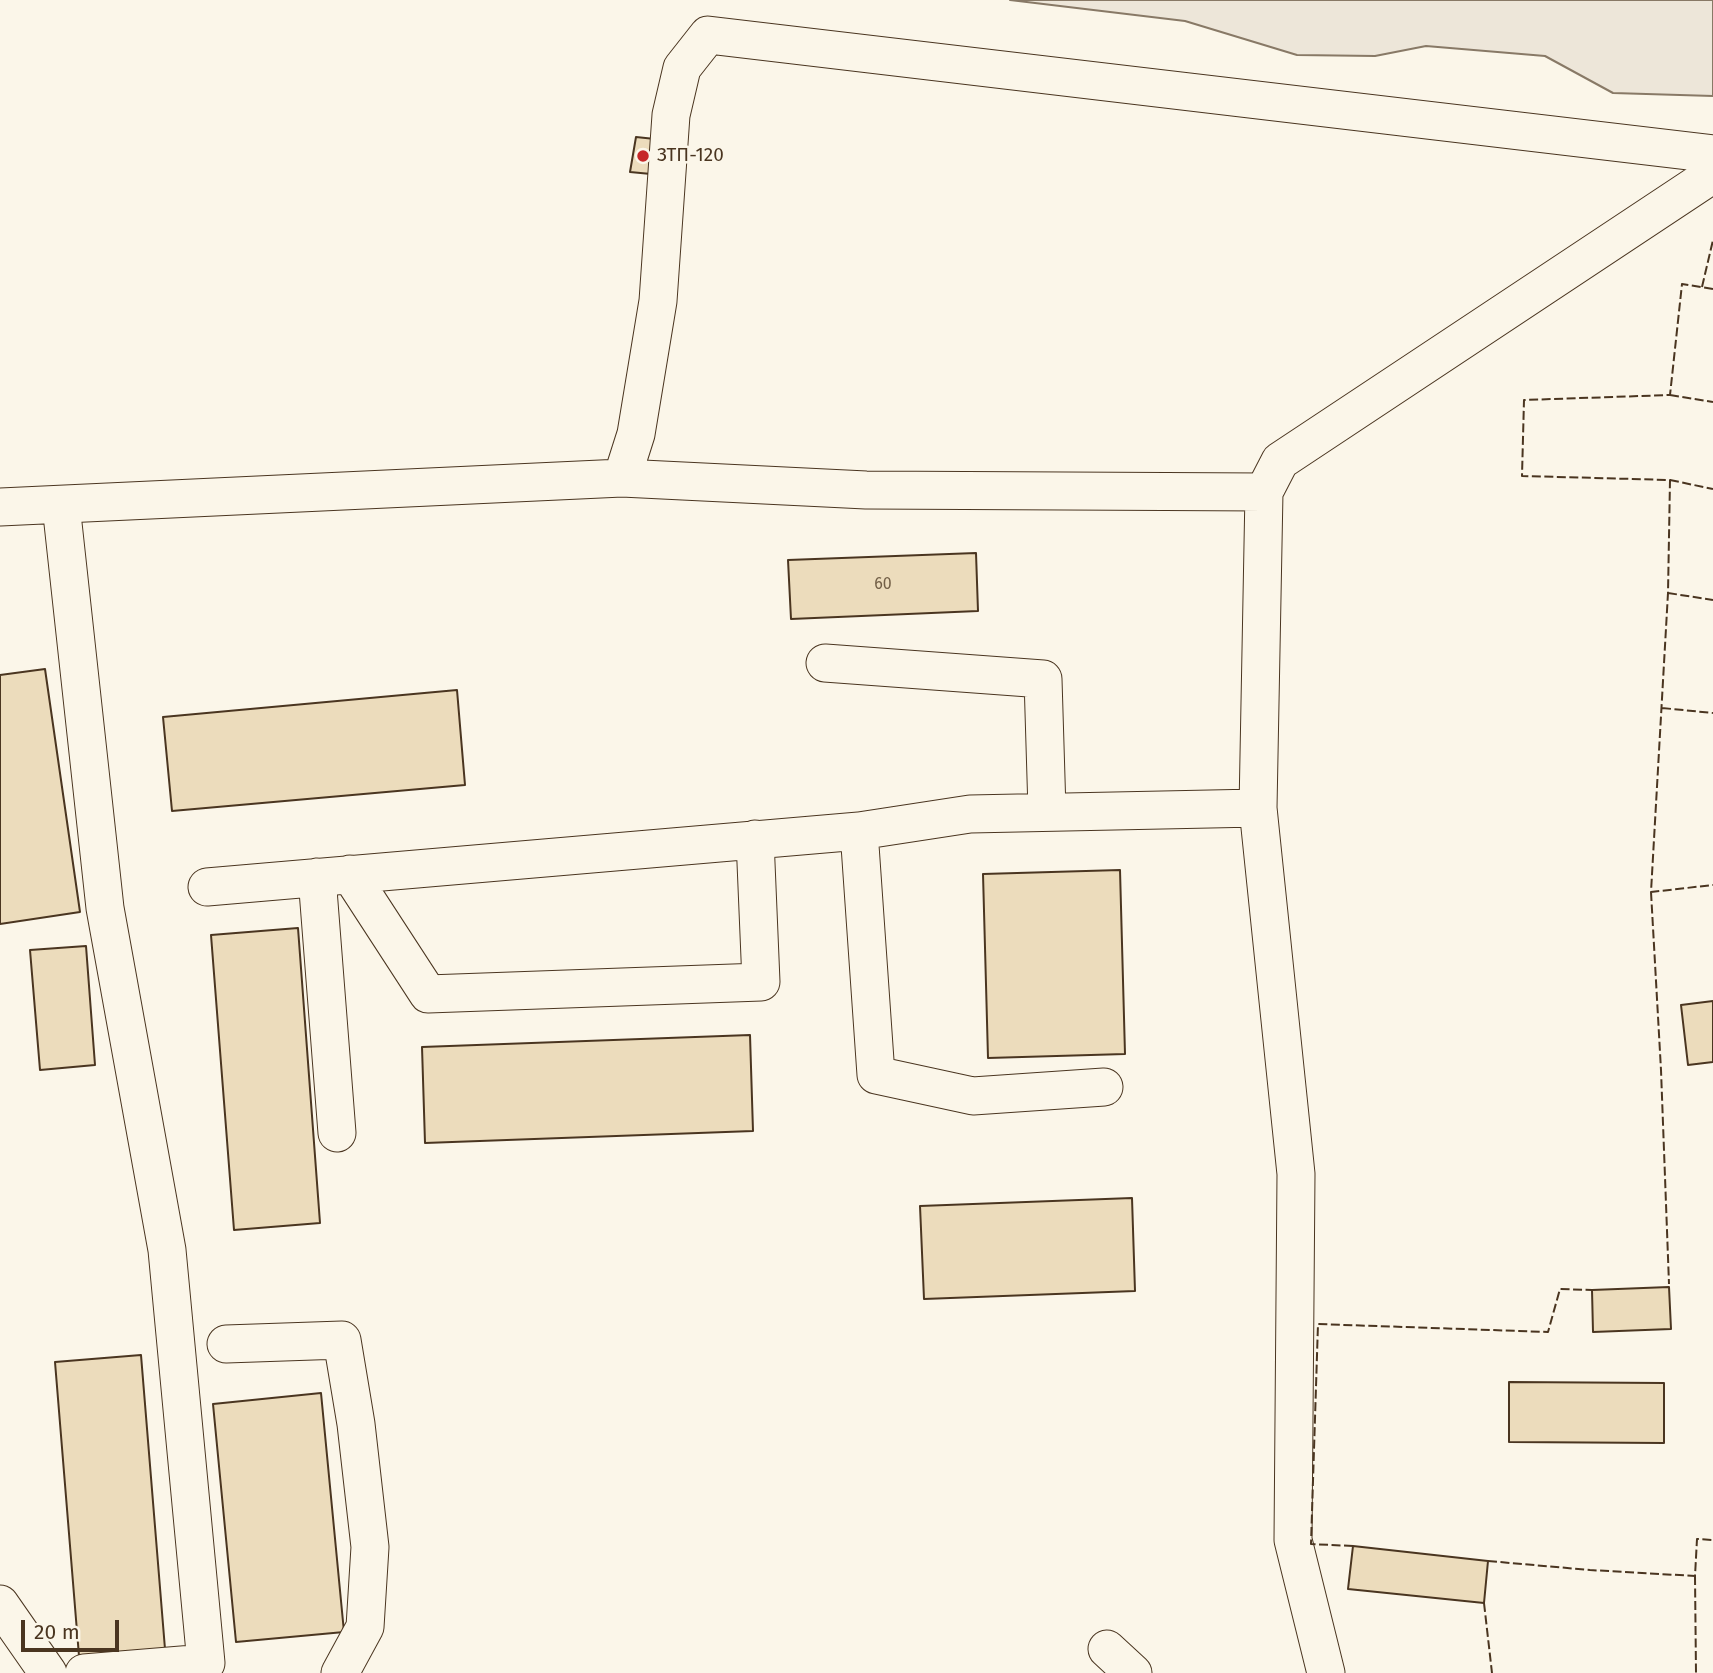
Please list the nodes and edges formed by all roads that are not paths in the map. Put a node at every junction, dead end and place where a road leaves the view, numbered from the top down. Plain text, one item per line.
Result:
1 (1713, 154) edge
2 (1713, 174) edge
3 (622, 478) junction
4 (1264, 492) junction
5 (61, 505) junction
6 (0, 507) edge
7 (825, 663) dead end
8 (1258, 808) junction
9 (1047, 811) junction
10 (859, 831) junction
11 (755, 839) junction
12 (334, 876) junction
13 (207, 887) dead end
14 (1104, 1087) dead end
15 (337, 1133) dead end
16 (226, 1344) dead end
17 (0, 1604) edge
18 (48, 1673) edge
19 (84, 1673) edge
20 (340, 1673) edge
21 (1326, 1673) edge

1 - 3 street
2 - 4 street
3 - 4 street
3 - 5 street
4 - 8 street
5 - 6 street
5 - 19 street
7 - 9 street
8 - 9 street
8 - 21 street
9 - 10 street
10 - 11 street
10 - 14 street
11 - 12 street
11 - 12 street
12 - 13 street
12 - 15 street
16 - 20 street
17 - 18 street

